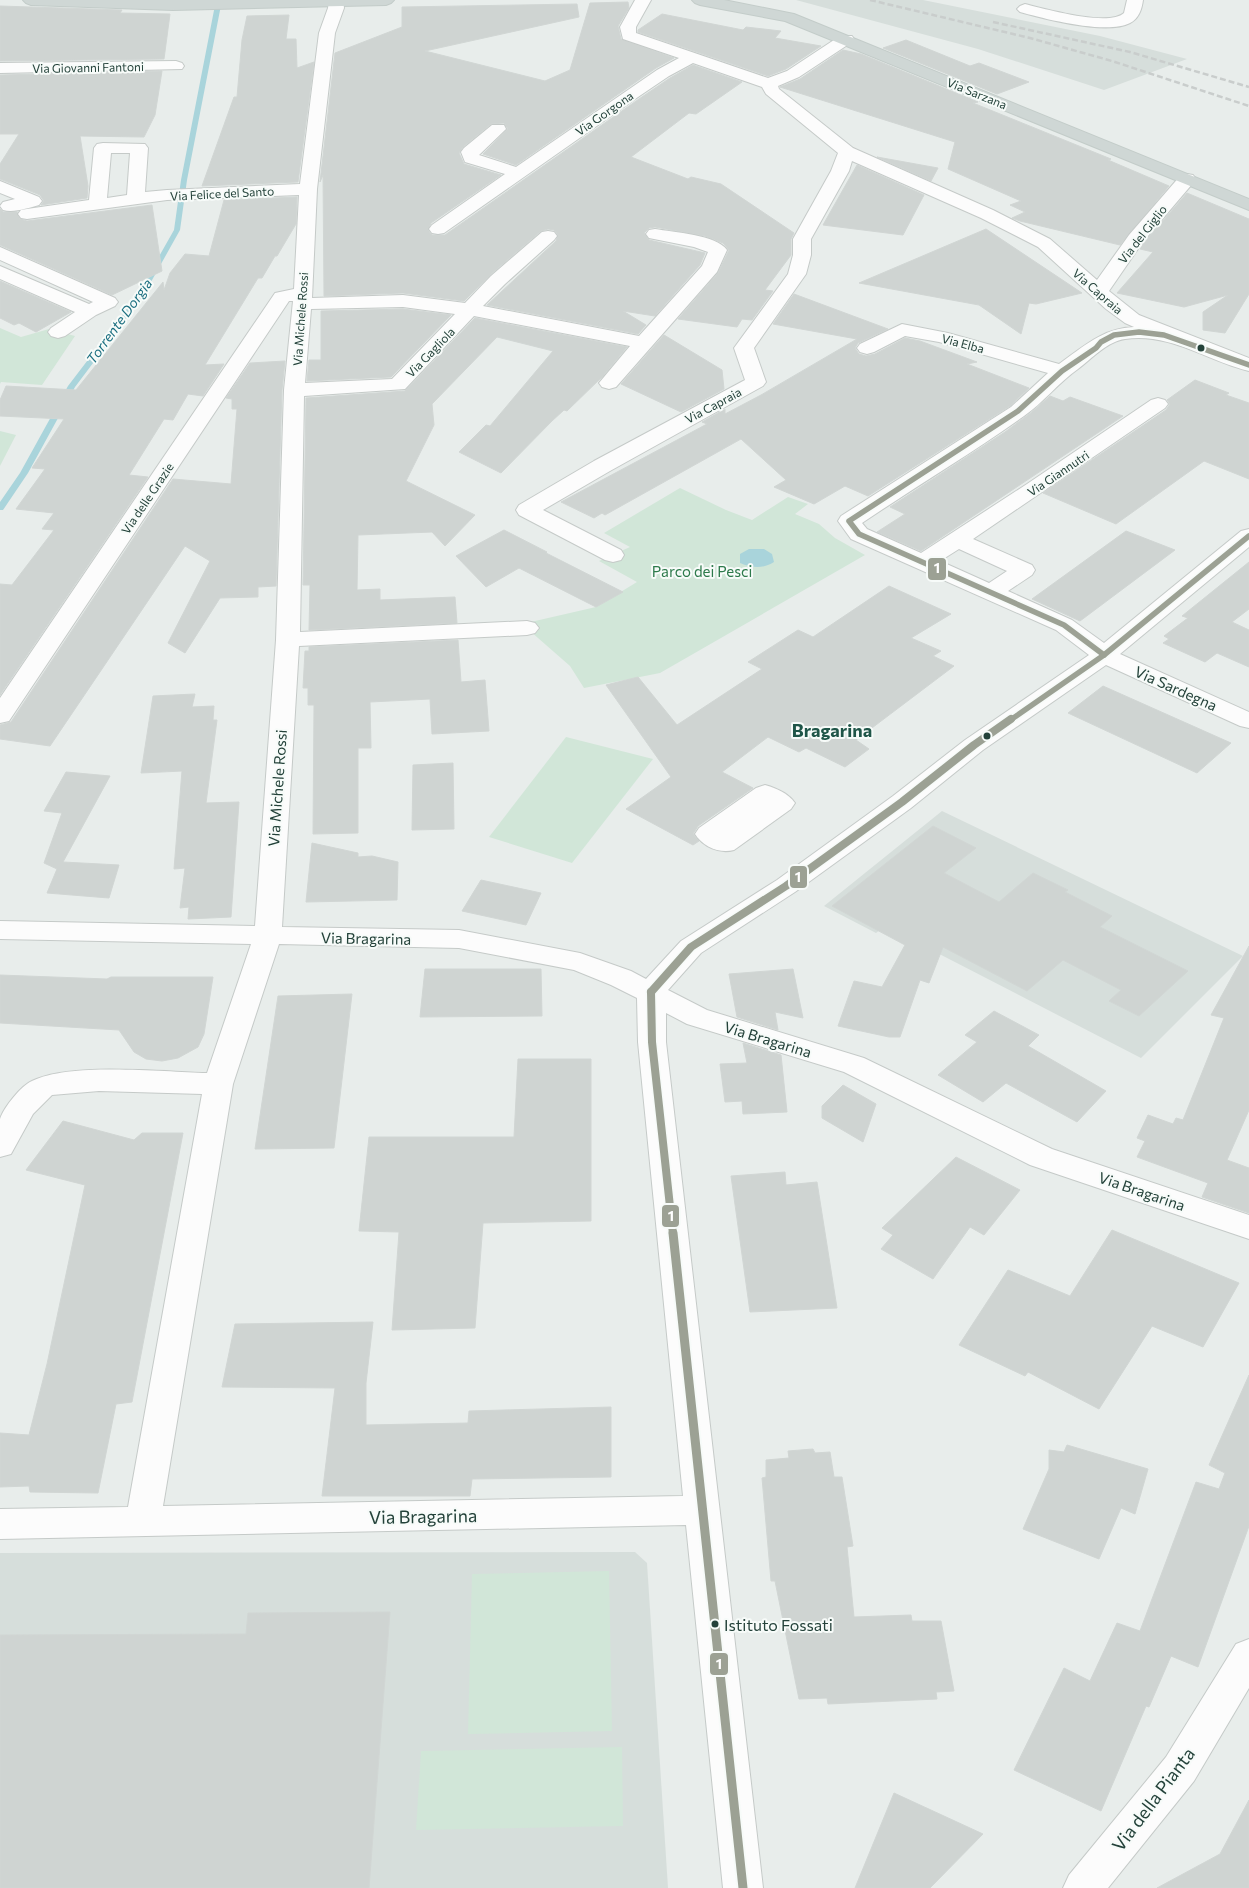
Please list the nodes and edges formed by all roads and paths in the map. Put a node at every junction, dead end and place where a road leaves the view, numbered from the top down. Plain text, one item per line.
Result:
1 (31, 0) edge
2 (386, 0) edge
3 (643, 0) edge
4 (700, 0) edge
5 (1135, 0) edge
6 (336, 1) edge
7 (1025, 10) dead end
8 (846, 39) junction
9 (693, 57) junction
10 (176, 66) dead end
11 (0, 68) edge
12 (769, 84) junction
13 (498, 129) dead end
14 (847, 152) junction
15 (518, 174) junction
16 (1186, 179) junction
17 (0, 186) edge
18 (308, 189) junction
19 (136, 199) junction
20 (98, 204) junction
21 (1249, 204) edge
22 (6, 212) edge
23 (438, 229) dead end
24 (655, 234) dead end
25 (548, 236) dead end
26 (0, 253) edge
27 (0, 272) edge
28 (1099, 291) junction
29 (302, 298) junction
30 (472, 310) junction
31 (89, 311) junction
32 (1098, 322) dead end
33 (58, 332) dead end
34 (1139, 332) junction
35 (1188, 342) junction
36 (644, 343) junction
37 (867, 348) dead end
38 (1096, 348) junction
39 (1249, 365) edge
40 (1062, 371) junction
41 (609, 383) dead end
42 (294, 390) junction
43 (1158, 404) dead end
44 (1249, 536) edge
45 (957, 540) junction
46 (613, 555) dead end
47 (922, 563) junction
48 (990, 593) junction
49 (527, 628) dead end
50 (288, 640) junction
51 (1104, 655) junction
52 (0, 716) edge
53 (1249, 721) edge
54 (0, 930) edge
55 (268, 936) junction
56 (651, 992) junction
57 (218, 1084) junction
58 (0, 1146) edge
59 (1249, 1227) edge
60 (702, 1510) junction
61 (143, 1521) junction
62 (0, 1524) edge
63 (1249, 1655) edge
64 (744, 1888) edge
65 (1083, 1888) edge

1 - 6 main road
2 - 6 main road
3 - 9 street, Via Capraia
4 - 8 main road, Via Sarzana
5 - 7 street
6 - 18 street, Via Michele Rossi
8 - 12 street
8 - 16 main road, Via Sarzana
9 - 12 street, Via Capraia
9 - 15 street, Via Gorgona
10 - 11 street, Via Giovanni Fantoni
12 - 14 street, Via Capraia
13 - 15 street
14 - 28 street, Via Capraia
14 - 46 street, Via Capraia
15 - 23 street, Via Gorgona
16 - 21 main road, Via Sarzana
16 - 28 street, Via del Giglio
17 - 22 street
18 - 19 street, Via Felice del Santo
18 - 29 street, Via Michele Rossi
19 - 20 street, Via Felice del Santo
19 - 20 street
20 - 22 street, Via Felice del Santo
24 - 36 street
25 - 30 street, Via Gagliola
26 - 31 street
27 - 31 street
28 - 34 street
28 - 35 street, Via Capraia
29 - 30 street, Via Gagliola
29 - 42 street, Via Michele Rossi
29 - 52 street, Via delle Grazie
30 - 36 street, Via Gagliola
30 - 42 street, Via Gagliola
31 - 33 street
32 - 38 street
34 - 35 street
34 - 38 street
35 - 39 street, Via Capraia
36 - 41 street
37 - 40 street, Via Elba
38 - 40 street
40 - 47 street
42 - 50 street, Via Michele Rossi
43 - 45 street, Via Giannutri
44 - 51 street
45 - 47 street, Via Giannutri
45 - 48 street
47 - 48 street
48 - 51 street
49 - 50 street
50 - 55 street, Via Michele Rossi
51 - 53 street, Via Sardegna
51 - 56 street
54 - 55 street, Via Bragarina
55 - 56 street, Via Bragarina
55 - 57 street
56 - 59 street, Via Bragarina
56 - 60 street
57 - 58 street
57 - 61 street
60 - 61 street, Via Bragarina
60 - 64 street
61 - 62 street, Via Bragarina
63 - 65 street, Via della Pianta

